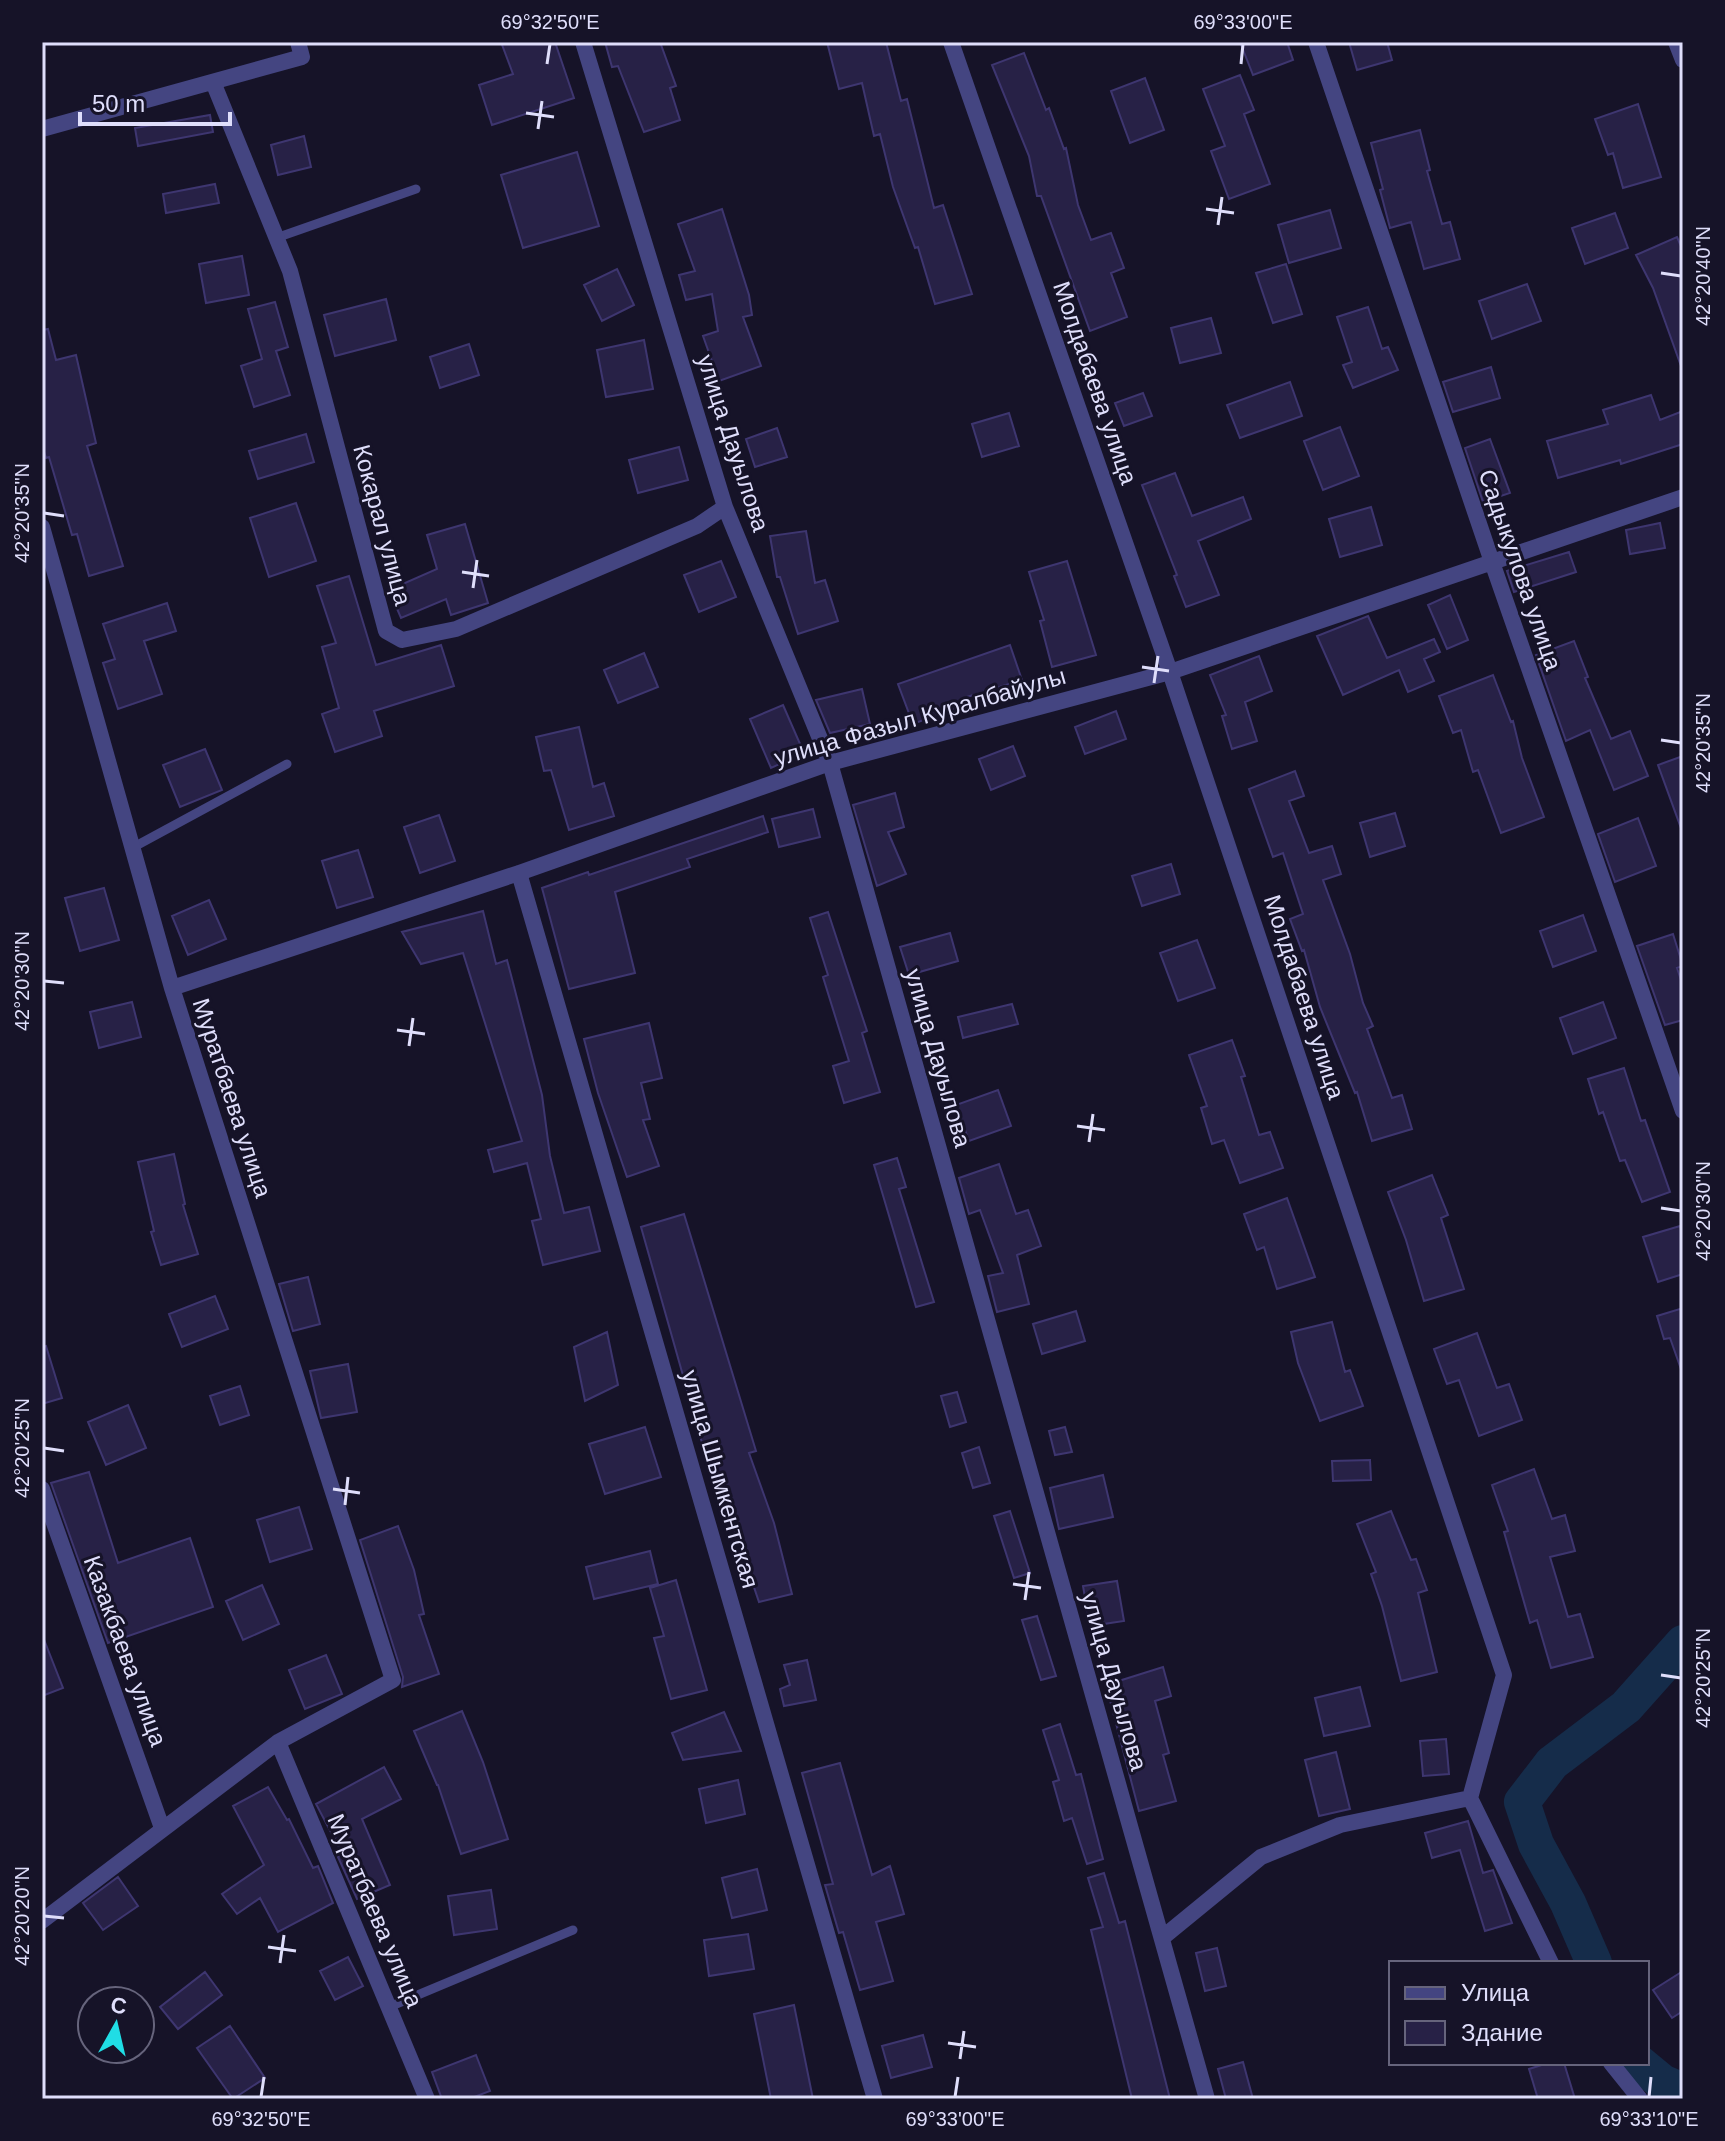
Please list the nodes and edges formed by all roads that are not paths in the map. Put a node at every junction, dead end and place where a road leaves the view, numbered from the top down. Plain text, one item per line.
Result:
1 (583, 42) edge
2 (951, 42) edge
3 (1316, 42) edge
4 (1676, 42) edge
5 (300, 49) edge
6 (1683, 60) edge
7 (213, 82) junction
8 (42, 129) edge
9 (416, 189) dead end
10 (276, 238) junction
11 (1683, 497) edge
12 (725, 507) junction
13 (42, 527) edge
14 (1492, 562) junction
15 (1170, 672) junction
16 (830, 763) junction
17 (287, 764) dead end
18 (131, 849) junction
19 (519, 873) junction
20 (172, 988) junction
21 (1683, 1111) edge
22 (42, 1489) edge
23 (278, 1742) junction
24 (1470, 1798) junction
25 (162, 1828) junction
26 (42, 1921) edge
27 (573, 1930) dead end
28 (1162, 1938) junction
29 (1550, 1961) edge
30 (389, 2007) junction
31 (1613, 2065) edge
32 (427, 2099) edge
33 (875, 2099) edge
34 (1207, 2099) edge
35 (1640, 2099) edge

1 - 12 street, улица Дауылова
2 - 15 street, Молдабаева улица
3 - 14 street, Садыкулова улица
4 - 6 street
5 - 7 street
7 - 8 street
7 - 10 street, Кокарал улица
9 - 10 lane
10 - 12 street, Кокарал улица
11 - 14 street, улица Фазыл Куралбайулы
12 - 16 street, улица Дауылова
13 - 18 street, Муратбаева улица
14 - 15 street, улица Фазыл Куралбайулы
14 - 21 street, Садыкулова улица
15 - 16 street, улица Фазыл Куралбайулы
15 - 24 street, Молдабаева улица
16 - 19 street, улица Фазыл Куралбайулы
16 - 28 street, улица Дауылова
17 - 18 lane
18 - 20 street, Муратбаева улица
19 - 20 street, улица Фазыл Куралбайулы
19 - 33 street, улица Шымкентская
20 - 23 street, Муратбаева улица
22 - 25 street, Казакбаева улица
23 - 25 street
23 - 30 street, Муратбаева улица
24 - 28 street
24 - 29 street
25 - 26 street
27 - 30 lane
28 - 34 street, улица Дауылова
30 - 32 street, Муратбаева улица
31 - 35 street

